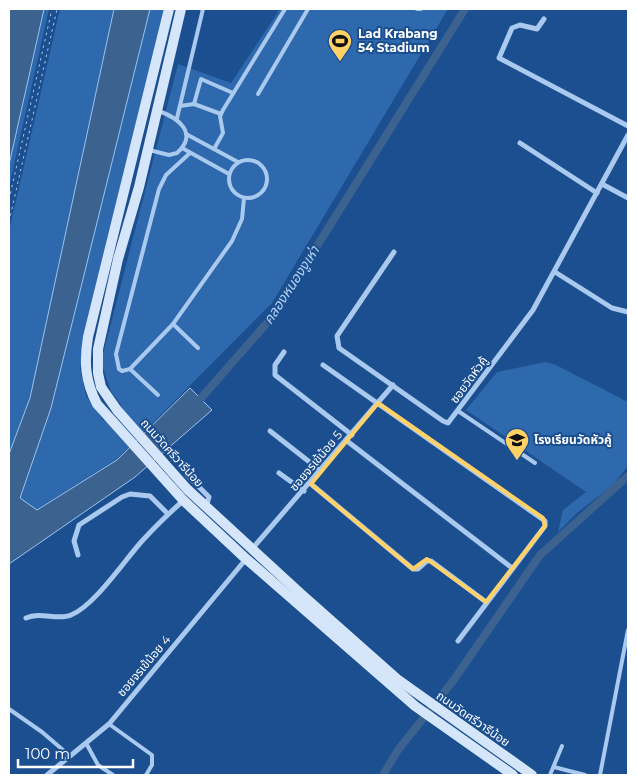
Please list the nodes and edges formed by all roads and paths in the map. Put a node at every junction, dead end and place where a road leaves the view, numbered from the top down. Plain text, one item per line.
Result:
1 (52, 9) edge
2 (57, 9) edge
3 (169, 9) edge
4 (180, 9) edge
5 (203, 9) edge
6 (285, 9) edge
7 (308, 9) edge
8 (417, 9) edge
9 (421, 9) edge
10 (544, 19) dead end
11 (233, 94) junction
12 (258, 94) dead end
13 (194, 104) junction
14 (180, 106) junction
15 (157, 110) junction
16 (221, 114) junction
17 (177, 118) junction
18 (628, 126) edge
19 (186, 134) junction
20 (628, 135) edge
21 (520, 143) dead end
22 (182, 148) junction
23 (214, 149) junction
24 (147, 150) junction
25 (190, 153) junction
26 (238, 162) junction
27 (229, 174) junction
28 (602, 184) junction
29 (597, 193) junction
30 (244, 198) junction
31 (628, 198) edge
32 (9, 200) edge
33 (9, 222) edge
34 (394, 252) dead end
35 (555, 272) junction
36 (628, 312) edge
37 (173, 324) junction
38 (198, 348) dead end
39 (284, 352) dead end
40 (323, 365) dead end
41 (130, 369) junction
42 (394, 385) junction
43 (158, 395) dead end
44 (378, 403) junction
45 (458, 411) junction
46 (270, 431) dead end
47 (352, 435) junction
48 (347, 440) junction
49 (535, 463) dead end
50 (322, 471) junction
51 (279, 473) dead end
52 (187, 476) dead end
53 (311, 484) junction
54 (304, 491) junction
55 (183, 495) junction
56 (206, 507) junction
57 (168, 514) junction
58 (252, 549) junction
59 (78, 555) dead end
60 (246, 559) junction
61 (512, 568) junction
62 (486, 602) junction
63 (26, 618) dead end
64 (628, 630) edge
65 (458, 641) dead end
66 (9, 709) edge
67 (110, 724) junction
68 (86, 743) junction
69 (562, 746) dead end
70 (70, 756) junction
71 (554, 767) junction
72 (47, 775) edge
73 (113, 775) edge
74 (146, 775) edge
75 (514, 775) edge
76 (532, 775) edge
77 (550, 775) edge
78 (585, 775) edge
79 (600, 775) edge

1 - 32 path
2 - 33 path
3 - 55 main road, ถนนวัดศรีวารีน้อย
4 - 15 main road, ถนนวัดศรีวารีน้อย
5 - 14 lane
6 - 11 lane
7 - 12 lane
8 - 9 lane
10 - 18 street
11 - 13 lane
11 - 16 lane
13 - 14 lane
13 - 16 lane
14 - 17 lane
15 - 17 lane
15 - 24 main road, ถนนวัดศรีวารีน้อย
16 - 23 lane
17 - 19 lane
19 - 22 lane
19 - 23 lane
20 - 28 street, ซอยวัดหัวคู้
21 - 29 street
22 - 24 lane
22 - 25 lane
23 - 26 lane
24 - 55 main road, ถนนวัดศรีวารีน้อย
25 - 27 lane
25 - 41 lane
26 - 27 lane
26 - 30 lane
27 - 30 lane
28 - 29 street, ซอยวัดหัวคู้
28 - 31 street
29 - 35 street, ซอยวัดหัวคู้
30 - 37 lane
34 - 42 street, ซอยวัดหัวคู้
35 - 36 street
35 - 45 street, ซอยวัดหัวคู้
37 - 38 lane
37 - 41 lane
39 - 47 street
40 - 44 street
41 - 43 lane
42 - 44 street, ซอยจรเข้น้อย 5
42 - 45 street, ซอยวัดหัวคู้
44 - 47 street, ซอยจรเข้น้อย 5
44 - 61 street
45 - 49 lane
46 - 50 street
47 - 48 street, ซอยจรเข้น้อย 5
48 - 50 street, ซอยจรเข้น้อย 5
48 - 61 street
50 - 53 street, ซอยจรเข้น้อย 5
51 - 54 street
52 - 56 street
53 - 54 street, ซอยจรเข้น้อย 5
53 - 62 street
54 - 58 street, ซอยจรเข้น้อย 5
55 - 56 main road, ถนนวัดศรีวารีน้อย
55 - 57 street
55 - 60 main road, ถนนวัดศรีวารีน้อย
56 - 58 main road, ถนนวัดศรีวารีน้อย
57 - 59 street
57 - 63 street
58 - 60 main road
58 - 76 main road, ถนนวัดศรีวารีน้อย
60 - 67 street, ซอยจรเข้น้อย 4
60 - 75 main road, ถนนวัดศรีวารีน้อย
61 - 62 street
62 - 65 street
64 - 79 lane
66 - 70 lane
67 - 68 street, ซอยจรเข้น้อย 4
67 - 74 lane
68 - 70 street, ซอยจรเข้น้อย 4
68 - 73 lane
69 - 71 lane
70 - 72 street, ซอยจรเข้น้อย 4
71 - 77 lane
71 - 78 lane

